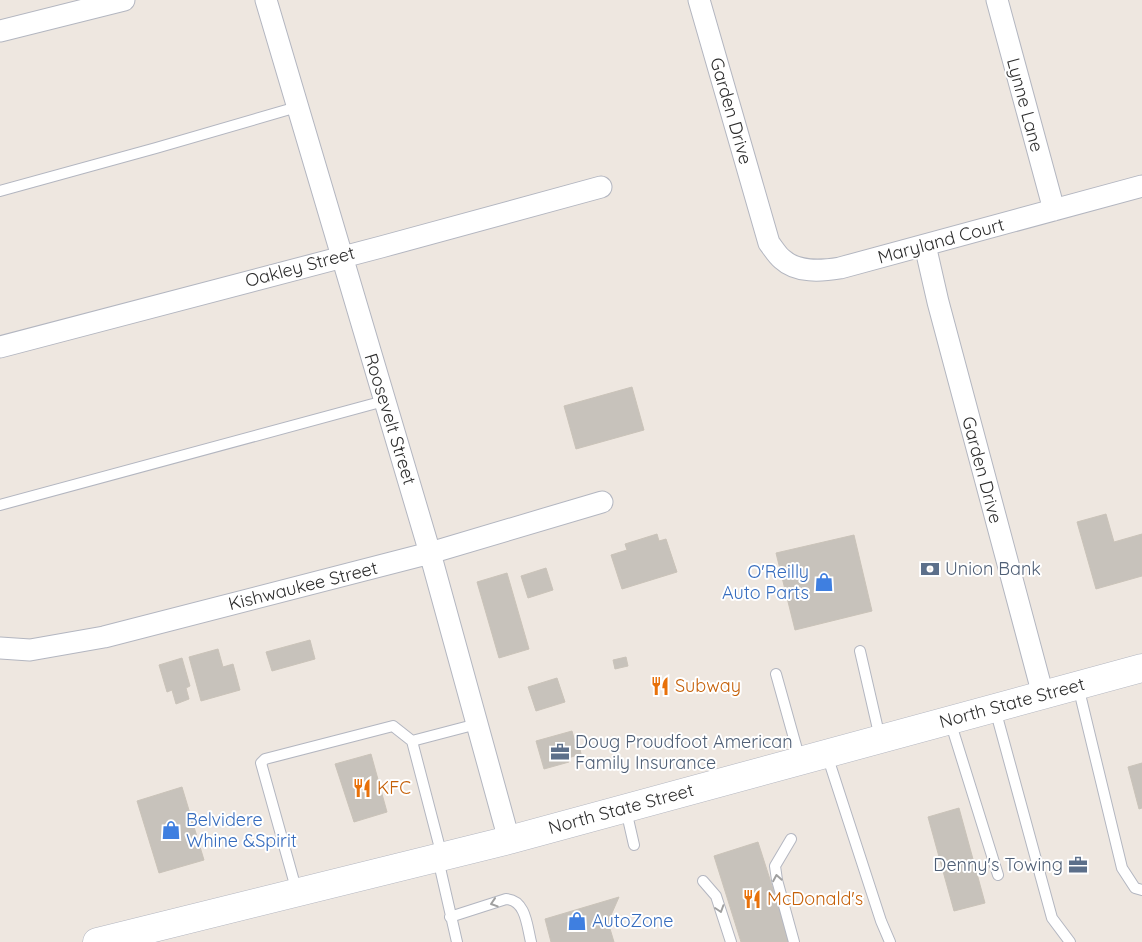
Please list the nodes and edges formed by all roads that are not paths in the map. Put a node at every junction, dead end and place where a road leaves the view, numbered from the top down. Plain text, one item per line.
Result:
1 (124, 0) edge
2 (266, 0) edge
3 (699, 0) edge
4 (997, 0) edge
5 (0, 31) edge
6 (298, 107) junction
7 (1142, 186) edge
8 (600, 187) dead end
9 (0, 191) edge
10 (1054, 210) junction
11 (763, 222) joint
12 (925, 245) junction
13 (342, 256) junction
14 (0, 347) edge
15 (384, 401) junction
16 (602, 502) dead end
17 (0, 505) edge
18 (430, 553) junction
19 (0, 648) edge
20 (860, 651) dead end
21 (1142, 668) edge
22 (776, 674) dead end
23 (1078, 685) junction
24 (1043, 695) junction
25 (995, 708) junction
26 (949, 720) junction
27 (477, 724) junction
28 (880, 739) junction
29 (412, 741) junction
30 (827, 754) junction
31 (800, 761) junction
32 (625, 808) junction
33 (792, 839) dead end
34 (509, 840) junction
35 (634, 845) dead end
36 (440, 858) junction
37 (998, 875) dead end
38 (703, 881) dead end
39 (1142, 890) edge
40 (297, 893) junction
41 (450, 917) junction
42 (108, 941) edge
43 (457, 942) edge
44 (531, 942) edge
45 (731, 942) edge
46 (794, 942) edge
47 (890, 942) edge
48 (1070, 942) edge

1 - 5 street
2 - 6 street, Roosevelt Street
3 - 11 street, Garden Drive
4 - 10 street, Lynne Lane
6 - 9 lane
6 - 13 street, Roosevelt Street
7 - 10 street, Maryland Court
8 - 13 street, Oakley Street
10 - 12 street, Maryland Court
11 - 12 street, Maryland Court
12 - 24 street, Garden Drive
13 - 14 street, Oakley Street
13 - 15 street, Roosevelt Street
15 - 17 lane
15 - 18 street, Roosevelt Street
16 - 18 street, Kishwaukee Street
18 - 19 street, Kishwaukee Street
18 - 27 street, Roosevelt Street
20 - 28 lane
21 - 23 main road, North State Street
22 - 31 lane
23 - 24 main road, North State Street
23 - 39 lane
24 - 25 main road, North State Street
25 - 26 main road, North State Street
25 - 48 lane
26 - 28 main road, North State Street
26 - 37 lane
27 - 29 lane
27 - 34 street, Roosevelt Street
28 - 30 main road, North State Street
29 - 36 lane
29 - 40 lane
30 - 31 main road, North State Street
30 - 47 lane
31 - 32 main road, North State Street
32 - 34 main road, North State Street
32 - 35 lane
46 -> 33 lane
34 - 36 main road, North State Street
36 - 40 main road, North State Street
36 - 41 lane
38 -> 45 lane
40 - 42 main road, North State Street
41 - 43 lane
44 -> 41 lane

